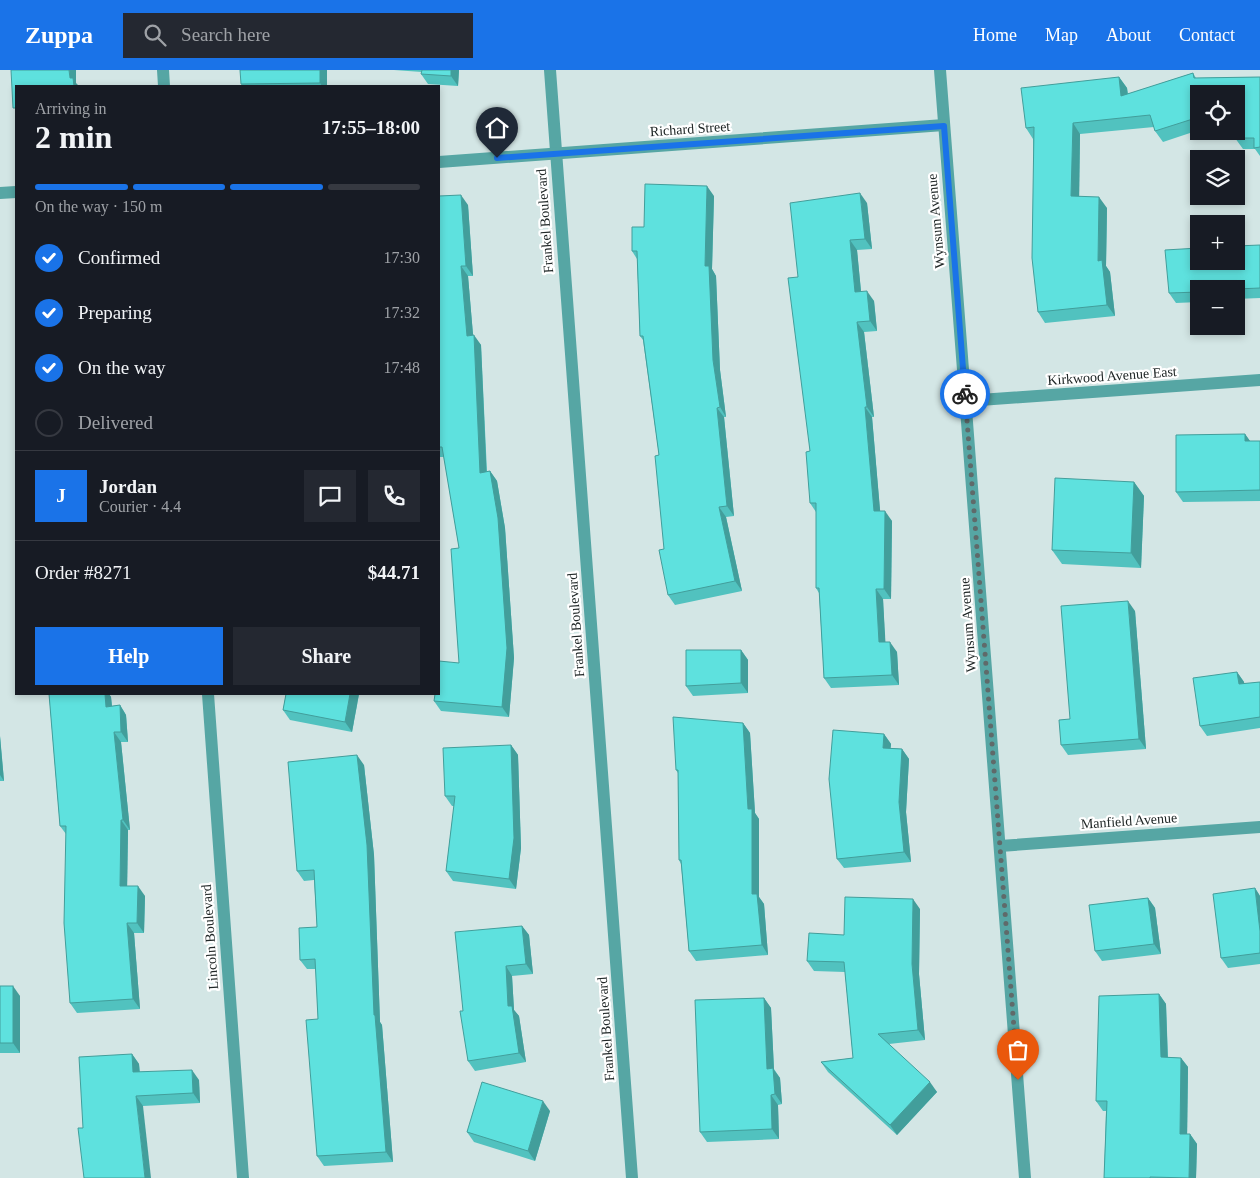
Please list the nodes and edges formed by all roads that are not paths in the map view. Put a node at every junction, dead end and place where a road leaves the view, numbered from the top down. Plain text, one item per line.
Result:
1 (163, 70) edge
2 (550, 70) edge
3 (940, 70) edge
4 (164, 85) edge
5 (944, 126) junction
6 (555, 154) junction
7 (440, 162) edge
8 (15, 192) edge
9 (0, 193) edge
10 (1260, 380) edge
11 (966, 401) junction
12 (208, 695) edge
13 (1260, 827) edge
14 (1000, 846) junction
15 (243, 1178) edge
16 (632, 1178) edge
17 (1025, 1178) edge

1 - 4 street
2 - 6 street, Frankel Boulevard
3 - 5 street, Wynsum Avenue
5 - 6 street, Richard Street
5 - 11 street, Wynsum Avenue
6 - 7 street, Richard Street
6 - 16 street, Frankel Boulevard
8 - 9 street
10 - 11 street, Kirkwood Avenue East
11 - 14 street, Wynsum Avenue
12 - 15 street, Lincoln Boulevard
13 - 14 street, Manfield Avenue
14 - 17 street, Wynsum Avenue

